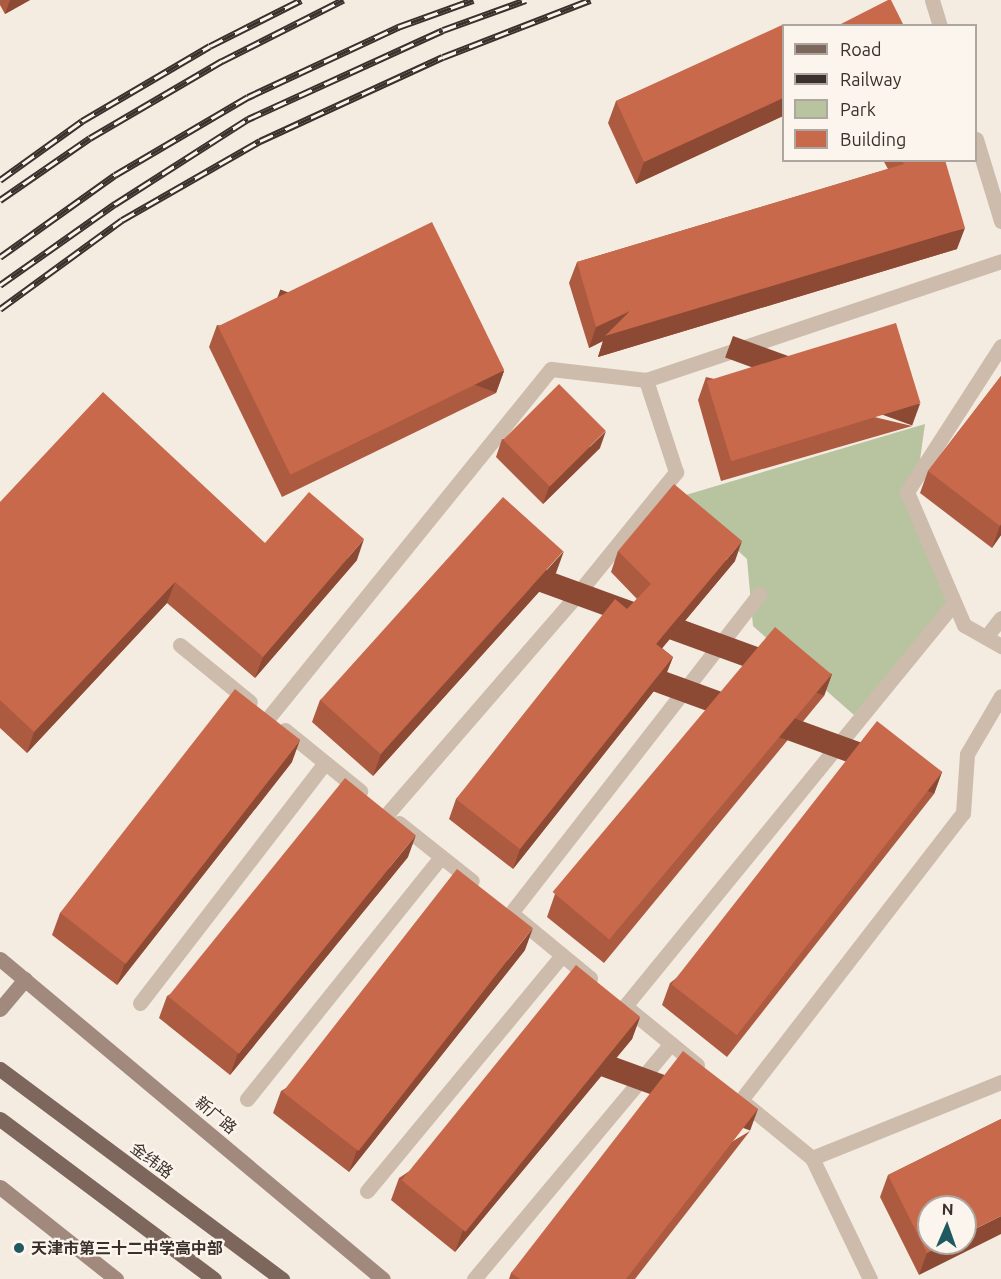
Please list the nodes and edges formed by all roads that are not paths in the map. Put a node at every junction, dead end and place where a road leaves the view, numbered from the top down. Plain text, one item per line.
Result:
1 (932, 0) edge
2 (939, 24) edge
3 (977, 145) edge
4 (1001, 221) edge
5 (1001, 261) edge
6 (1001, 346) edge
7 (646, 380) junction
8 (759, 594) dead end
9 (954, 603) junction
10 (1001, 618) edge
11 (986, 637) junction
12 (180, 645) dead end
13 (1001, 646) edge
14 (1001, 696) edge
15 (269, 717) junction
16 (325, 763) junction
17 (379, 806) junction
18 (441, 856) junction
19 (485, 892) edge
20 (562, 955) junction
21 (0, 959) edge
22 (25, 979) junction
23 (598, 984) edge
24 (140, 1003) dead end
25 (0, 1009) edge
26 (671, 1043) junction
27 (0, 1069) edge
28 (706, 1072) edge
29 (1001, 1082) edge
30 (248, 1099) dead end
31 (0, 1119) edge
32 (812, 1158) junction
33 (0, 1187) edge
34 (367, 1191) dead end
35 (116, 1279) edge
36 (214, 1279) edge
37 (282, 1279) edge
38 (383, 1279) edge
39 (474, 1279) edge
40 (870, 1279) edge

1 - 2 street
3 - 4 street
5 - 7 street
6 - 9 street
7 - 15 street
7 - 17 street
8 - 20 street
9 - 11 street
9 - 26 street
10 - 11 street
11 - 13 street
12 - 15 street
14 - 32 street
15 - 16 street
16 - 17 street
16 - 24 street
17 - 18 street
18 - 19 street
18 - 30 street
20 - 23 street
20 - 34 street
21 - 22 street, 新广路
22 - 25 street
22 - 38 street, 新广路
26 - 28 street
26 - 39 street
27 - 37 main road, 金纬路
29 - 32 street
31 - 36 main road
32 - 40 street
33 - 35 street

